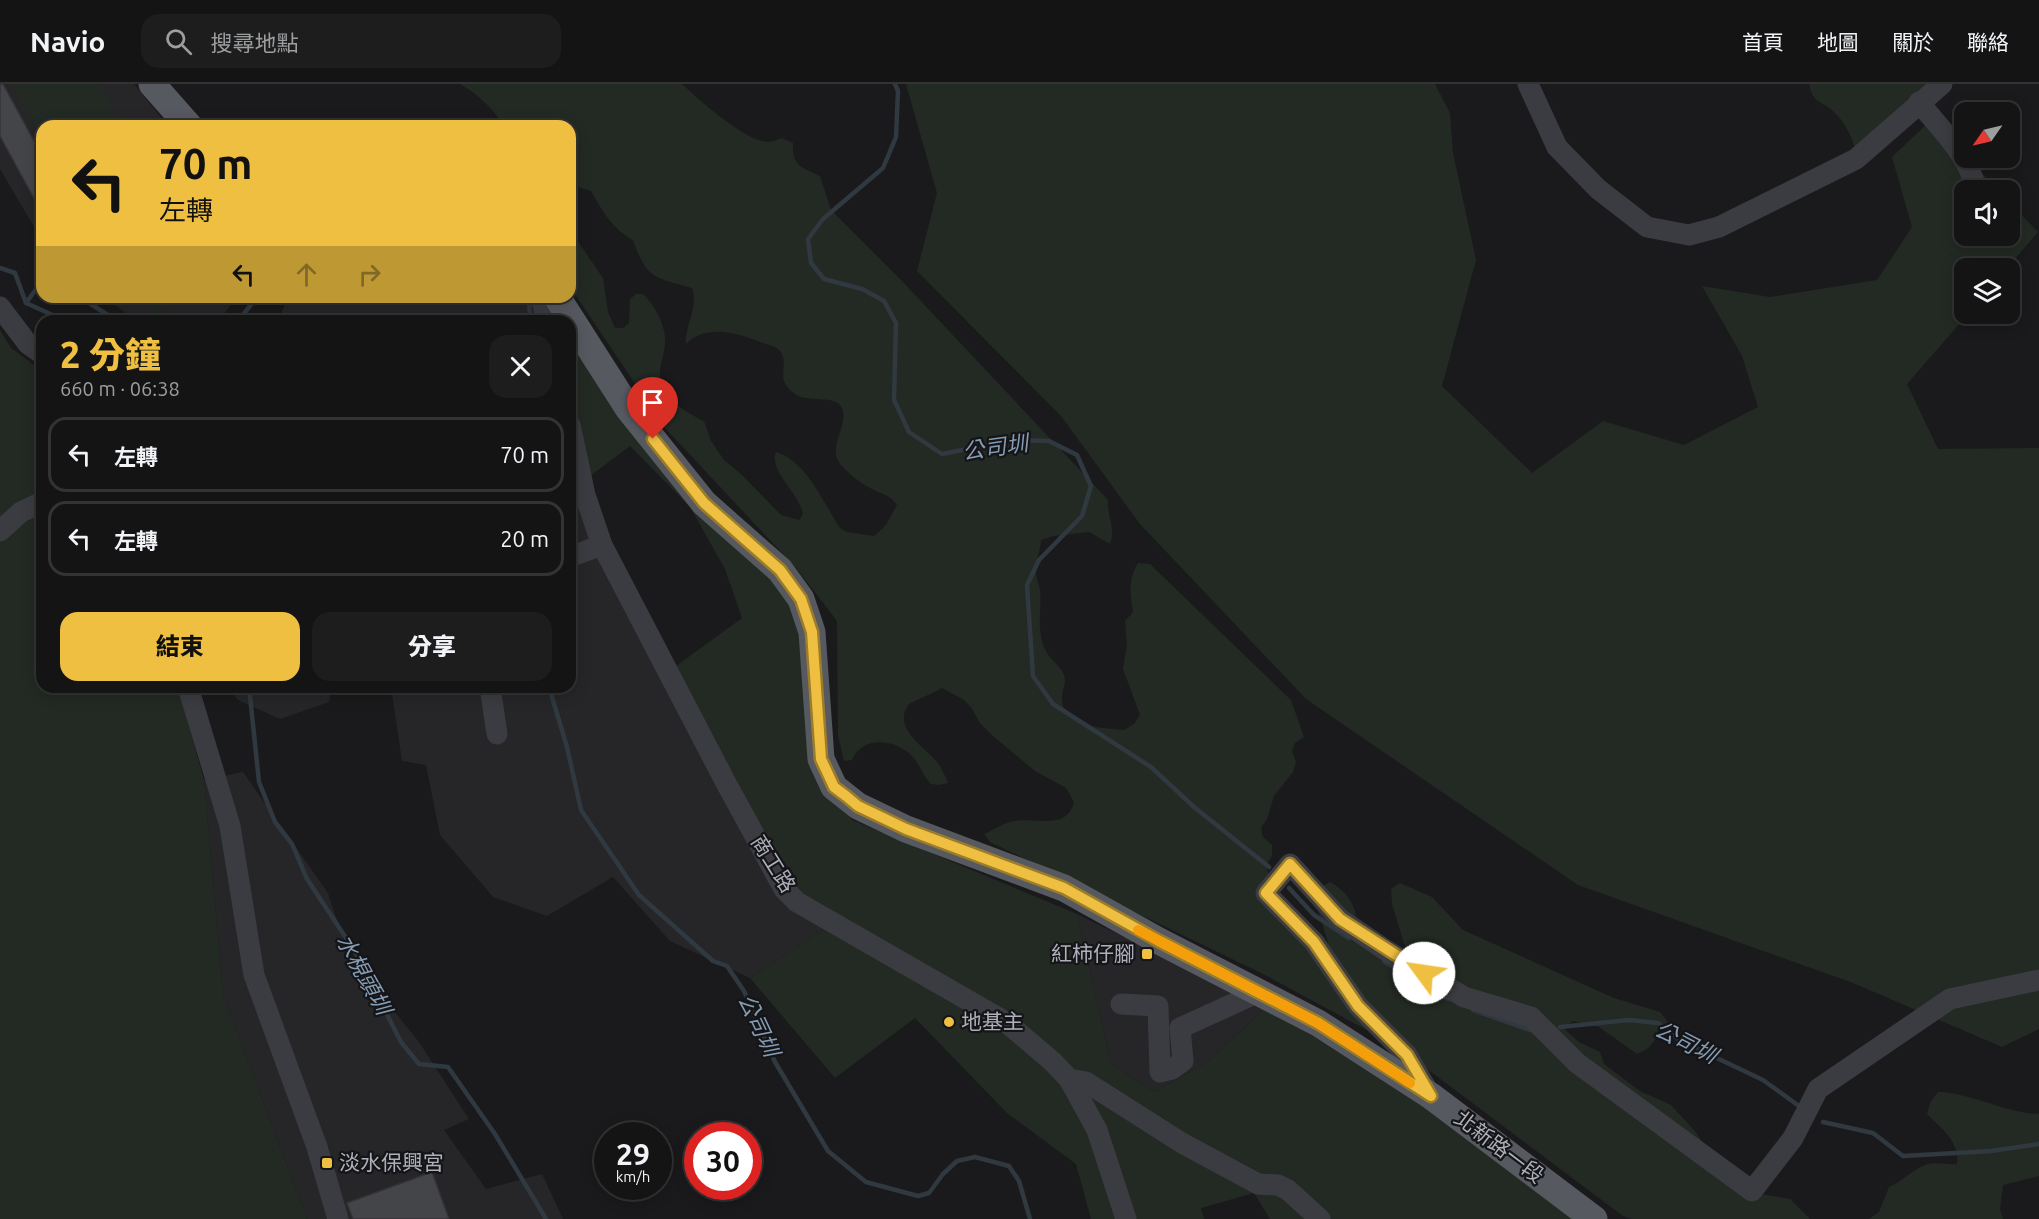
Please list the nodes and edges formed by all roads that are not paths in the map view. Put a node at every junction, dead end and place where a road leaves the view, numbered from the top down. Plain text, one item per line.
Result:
1 (152, 84) edge
2 (1528, 84) edge
3 (1942, 84) edge
4 (1919, 102) junction
5 (184, 120) edge
6 (1974, 180) edge
7 (0, 308) edge
8 (576, 327) edge
9 (36, 350) edge
10 (576, 453) edge
11 (36, 505) edge
12 (0, 531) edge
13 (602, 545) junction
14 (576, 555) edge
15 (190, 693) edge
16 (491, 693) edge
17 (497, 734) dead end
18 (2039, 980) edge
19 (1259, 992) junction
20 (1121, 1004) dead end
21 (1069, 1079) junction
22 (1431, 1096) junction
23 (338, 1219) edge
24 (1126, 1219) edge
25 (1320, 1219) edge
26 (1594, 1219) edge

1 - 5 main road
2 - 4 street
3 - 4 street
4 - 6 street
7 - 9 street
8 - 19 main road, 北新路一段
10 - 13 street, 商工路
11 - 12 street
13 - 14 street
13 - 21 street, 商工路
15 - 23 street
16 - 17 street
18 - 22 street
19 - 20 street
19 - 22 main road, 北新路一段
21 - 24 street, 商工路
21 - 25 street
22 - 26 main road, 北新路一段

